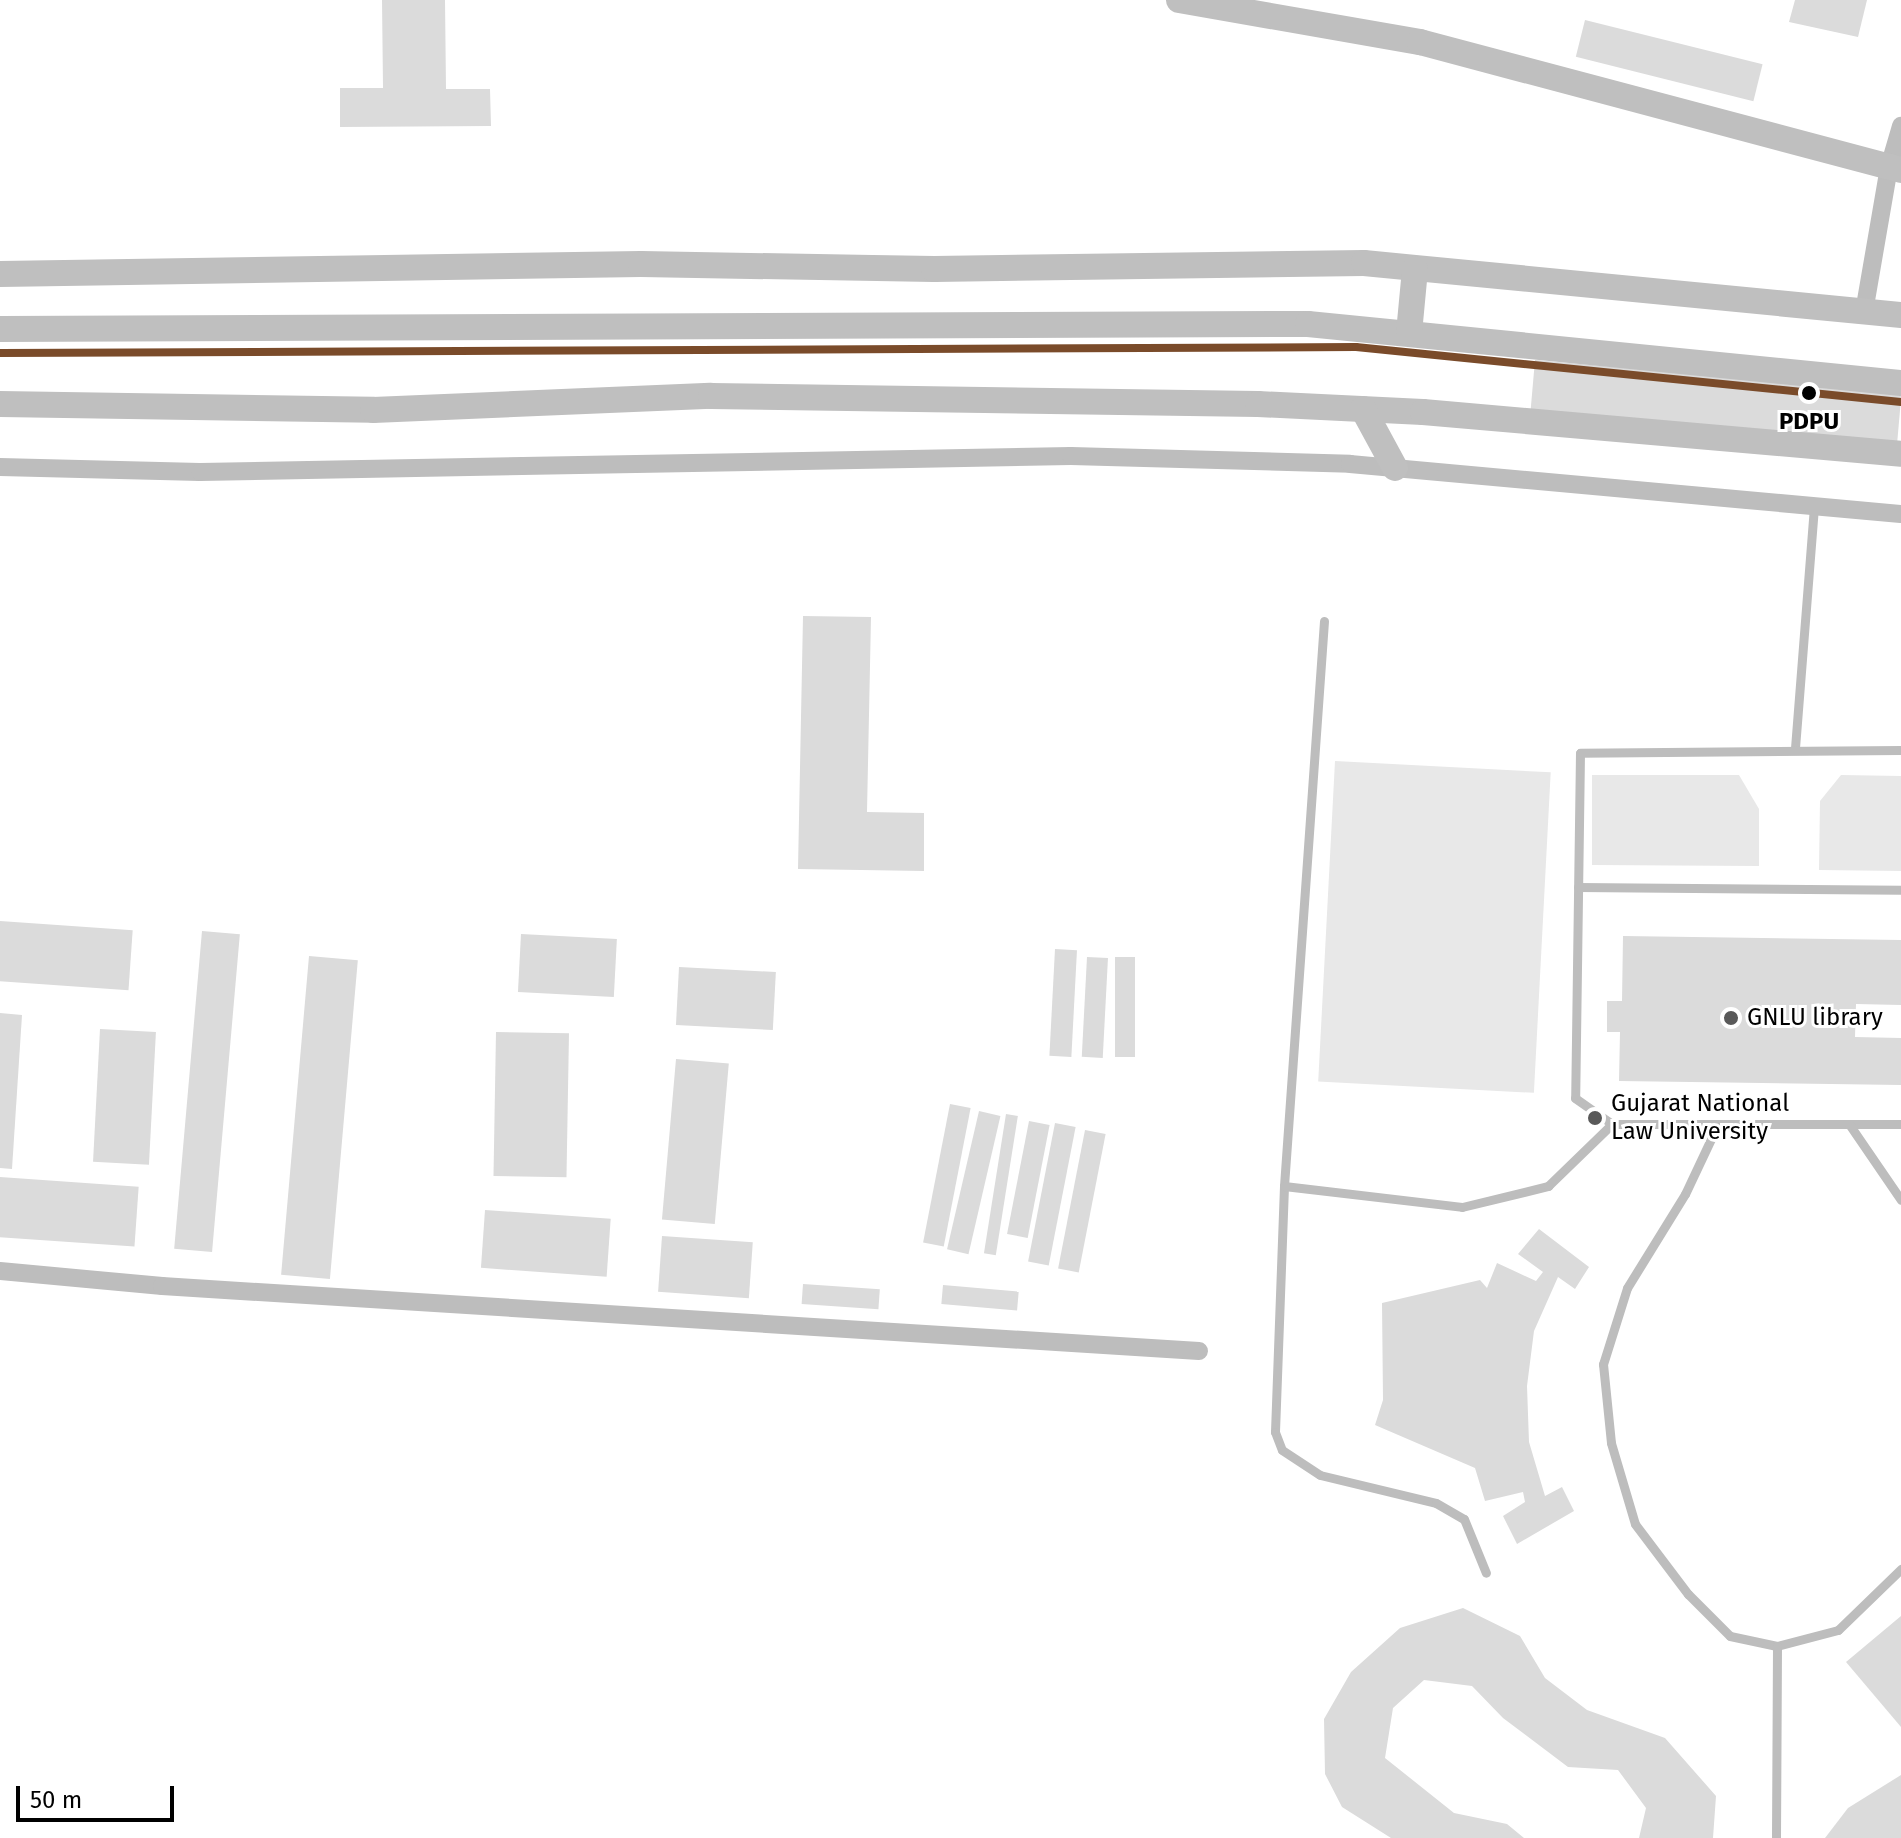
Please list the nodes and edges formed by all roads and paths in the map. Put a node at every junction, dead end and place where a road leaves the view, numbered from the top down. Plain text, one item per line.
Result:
1 (1179, 0) edge
2 (1901, 126) edge
3 (1895, 168) edge
4 (1415, 269) junction
5 (0, 274) edge
6 (1864, 312) junction
7 (1901, 315) edge
8 (0, 329) edge
9 (1409, 333) junction
10 (1901, 383) edge
11 (0, 404) edge
12 (1363, 409) junction
13 (1901, 454) edge
14 (0, 467) edge
15 (1395, 468) junction
16 (1814, 507) junction
17 (1901, 514) edge
18 (1324, 621) dead end
19 (1795, 748) junction
20 (1901, 750) edge
21 (1578, 887) junction
22 (1901, 890) edge
23 (1612, 1124) junction
24 (1718, 1124) junction
25 (1849, 1124) junction
26 (1901, 1124) edge
27 (1284, 1186) junction
28 (1901, 1200) edge
29 (0, 1271) edge
30 (1199, 1351) dead end
31 (1901, 1569) edge
32 (1486, 1573) dead end
33 (1777, 1646) junction
34 (1776, 1838) edge

1 - 3 street
2 - 3 street
3 - 6 street
4 - 5 street
4 - 6 street
4 - 9 street
6 - 7 street
8 - 9 street
9 - 10 street
11 - 12 street
12 - 13 street
12 - 15 street
14 - 15 street
15 - 16 street
16 - 17 street
16 - 19 lane
18 - 27 lane
19 - 20 lane
19 - 21 lane
21 - 22 lane
21 - 23 lane
23 - 24 lane
23 - 27 lane
24 - 25 lane
24 - 33 lane
25 - 26 lane
25 - 28 lane
27 - 32 lane
29 - 30 street
31 - 33 lane
33 - 34 lane

